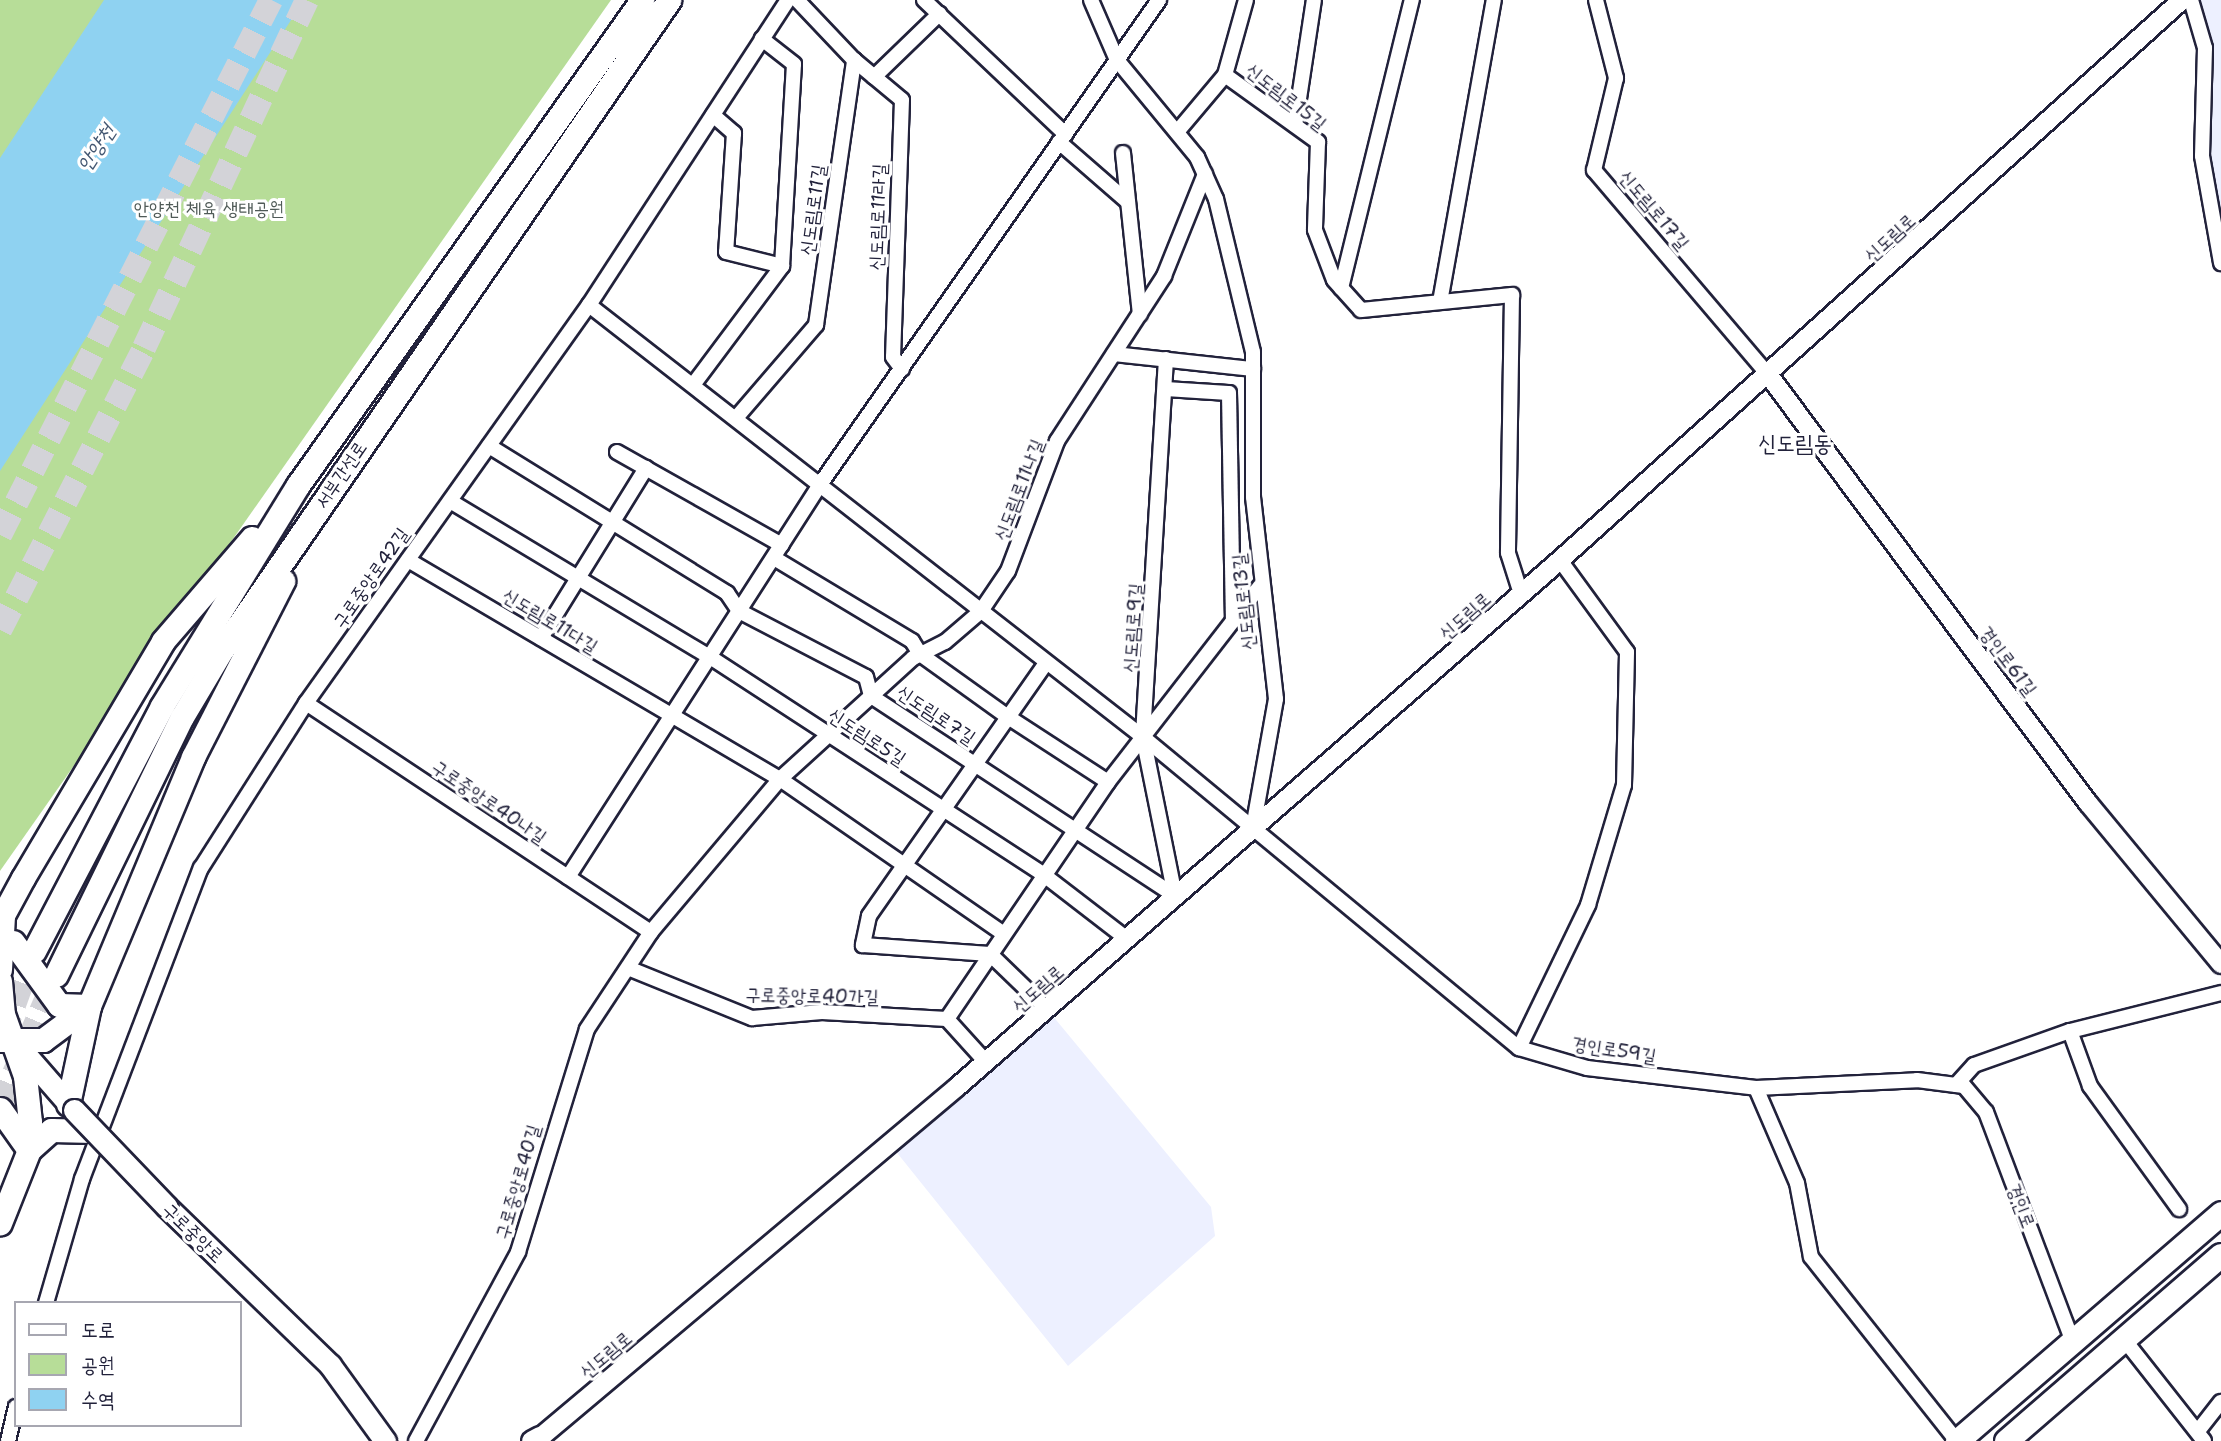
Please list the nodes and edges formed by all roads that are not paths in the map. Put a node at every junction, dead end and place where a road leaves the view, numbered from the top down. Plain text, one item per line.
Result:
1 (642, 0) edge
2 (669, 0) edge
3 (788, 0) edge
4 (797, 0) edge
5 (924, 0) edge
6 (1091, 0) edge
7 (1159, 0) edge
8 (1246, 0) edge
9 (1314, 0) edge
10 (1412, 0) edge
11 (1494, 0) edge
12 (1596, 0) edge
13 (2182, 0) edge
14 (2191, 0) edge
15 (939, 14) junction
16 (762, 39) junction
17 (854, 60) junction
18 (1117, 60) junction
19 (1225, 75) junction
20 (874, 78) junction
21 (713, 115) junction
22 (1295, 125) junction
23 (1177, 132) junction
24 (1062, 138) junction
25 (1123, 153) dead end
26 (1205, 174) junction
27 (1128, 202) junction
28 (2221, 263) edge
29 (782, 266) junction
30 (1341, 288) junction
31 (1440, 302) junction
32 (589, 305) junction
33 (1140, 314) junction
34 (1114, 354) junction
35 (1166, 359) junction
36 (901, 369) junction
37 (1253, 369) junction
38 (1770, 377) junction
39 (693, 384) junction
40 (1165, 389) junction
41 (736, 418) junction
42 (489, 446) junction
43 (617, 452) dead end
44 (646, 468) junction
45 (821, 484) junction
46 (298, 485) junction
47 (327, 496) junction
48 (450, 501) junction
49 (612, 523) junction
50 (782, 544) junction
51 (774, 558) junction
52 (408, 559) junction
53 (1560, 560) junction
54 (578, 578) junction
55 (1260, 586) junction
56 (1521, 594) junction
57 (739, 611) junction
58 (981, 611) junction
59 (1233, 621) junction
60 (541, 638) junction
61 (920, 654) junction
62 (710, 657) junction
63 (1046, 663) junction
64 (871, 696) junction
65 (306, 703) junction
66 (672, 715) junction
67 (1008, 717) junction
68 (828, 735) junction
69 (1143, 737) junction
70 (975, 764) junction
71 (780, 779) junction
72 (1108, 782) junction
73 (943, 810) junction
74 (1253, 828) junction
75 (1074, 830) junction
76 (903, 867) junction
77 (1044, 875) junction
78 (568, 877) junction
79 (1175, 896) junction
80 (2, 916) edge
81 (651, 932) junction
82 (1004, 934) junction
83 (1127, 939) junction
84 (34, 951) tunnel mouth
85 (990, 954) junction
86 (2221, 964) edge
87 (628, 968) junction
88 (0, 970) edge
89 (56, 975) tunnel mouth
90 (0, 981) edge
91 (2221, 993) edge
92 (89, 1006) junction
93 (1047, 1009) junction
94 (947, 1019) junction
95 (2070, 1031) junction
96 (4, 1035) edge
97 (1519, 1048) junction
98 (986, 1062) junction
99 (1956, 1085) junction
100 (1756, 1088) junction
101 (71, 1107) junction
102 (0, 1110) edge
103 (93, 1131) junction
104 (29, 1150) junction
105 (2179, 1209) dead end
106 (2221, 1213) edge
107 (0, 1223) edge
108 (2221, 1255) edge
109 (47, 1301) edge
110 (2123, 1338) junction
111 (2072, 1339) junction
112 (2221, 1402) edge
113 (14, 1416) edge
114 (2201, 1436) edge
115 (2017, 1438) edge
116 (537, 1440) edge
117 (8, 1441) edge
118 (385, 1441) edge
119 (416, 1441) edge
120 (1957, 1441) edge

1 - 46 main road, 서부간선로
2 - 47 main road, 서부간선로
3 - 16 street, 구로중앙로42길
4 - 17 street
5 - 15 street
6 - 18 street, 신도림로13길
7 - 18 street
8 - 19 street, 신도림로15길
9 - 22 street
10 - 30 street
11 - 31 street
12 - 38 street, 신도림로17길
13 - 38 street, 신도림로
14 - 28 street
15 - 20 street
15 - 24 street
16 - 21 street, 구로중앙로42길
16 - 29 street, 신도림로11길
17 - 20 street, 신도림로11라길
17 - 41 street, 신도림로11길
18 - 23 street, 신도림로13길
18 - 24 street
19 - 22 street, 신도림로15길
19 - 23 street, 신도림로15길
20 - 36 street, 신도림로11라길
21 - 29 street
21 - 32 street, 구로중앙로42길
22 - 30 street, 신도림로15길
23 - 26 street, 신도림로13길
24 - 27 street
24 - 36 street
25 - 27 street
26 - 33 street, 신도림로11나길
26 - 37 street, 신도림로13길
27 - 33 street
29 - 39 street, 신도림로11길
30 - 31 street, 신도림로15길
31 - 56 street, 신도림로15길
32 - 39 street
32 - 42 street, 구로중앙로42길
33 - 34 street, 신도림로11나길
34 - 35 street
34 - 58 street, 신도림로11나길
35 - 37 street
35 - 40 street, 신도림로9길
36 - 45 street
37 - 55 street, 신도림로13길
38 - 53 street, 신도림로
38 - 86 street, 경인로61길
39 - 41 street
40 - 59 street
40 - 69 street, 신도림로9길
41 - 45 street
42 - 48 street, 구로중앙로42길
42 - 49 street, 신도림로7길
43 - 44 street
44 - 49 street
44 - 50 street
45 - 50 street
45 - 58 street
46 - 80 main road
46 - 84 main road, 서부간선로
47 - 89 main road, 서부간선로
47 - 92 main road
48 - 52 street, 구로중앙로42길
48 - 54 street, 신도림로5길
49 - 54 street
49 - 57 street, 신도림로7길
50 - 51 street
51 - 57 street
51 - 61 street
52 - 60 street, 신도림로11다길
52 - 65 street, 구로중앙로42길
53 - 56 street, 신도림로
53 - 97 street
54 - 60 street
54 - 62 street, 신도림로5길
55 - 59 street
55 - 74 street, 신도림로13길
56 - 74 street, 신도림로
57 - 62 street
57 - 64 street, 신도림로7길
58 - 61 street, 구로중앙로40길
58 - 63 street
59 - 69 street
60 - 66 street, 신도림로11다길
61 - 64 street, 구로중앙로40길
61 - 67 street
62 - 66 street
62 - 68 street, 신도림로5길
63 - 67 street
63 - 69 street
64 - 68 street, 구로중앙로40길
64 - 70 street, 신도림로7길
65 - 78 street, 구로중앙로40나길
65 - 109 street, 구로중앙로42길
66 - 71 street, 신도림로11다길
66 - 78 street
67 - 70 street
67 - 72 street
68 - 71 street, 구로중앙로40길
68 - 73 street, 신도림로5길
69 - 72 street
69 - 74 street
69 - 79 street, 신도림로9길
70 - 73 street
70 - 75 street, 신도림로7길
71 - 76 street, 신도림로11다길
71 - 81 street, 구로중앙로40길
72 - 75 street
73 - 76 street
73 - 77 street, 신도림로5길
74 - 79 street, 신도림로
74 - 97 street, 경인로59길
75 - 77 street
75 - 79 street, 신도림로7길
76 - 82 street, 신도림로11다길
76 - 85 street
77 - 82 street
77 - 83 street, 신도림로5길
78 - 81 street, 구로중앙로40나길
79 - 83 street, 신도림로
80 - 88 main road
80 - 92 main road
81 - 87 street, 구로중앙로40길
82 - 85 street
83 - 93 street, 신도림로
85 - 93 street
85 - 94 street
87 - 94 street, 구로중앙로40가길
87 - 119 street, 구로중앙로40길
90 - 96 main road
91 - 95 street
92 - 96 main road
92 - 101 main road
93 - 98 street, 신도림로
94 - 98 street
95 - 99 street
95 - 105 street
96 - 101 main road, 구로중앙로
96 - 104 main road
97 - 100 street, 경인로59길
98 - 116 street, 신도림로
99 - 100 street
99 - 111 street, 경인로
100 - 120 street
101 - 103 main road, 구로중앙로, bridge
102 - 104 main road
103 - 104 main road
103 - 118 main road, 구로중앙로, bridge
104 - 107 main road
106 - 111 main road
108 - 110 main road
110 - 114 street
110 - 115 main road
111 - 120 main road
112 - 114 street
113 - 117 street

